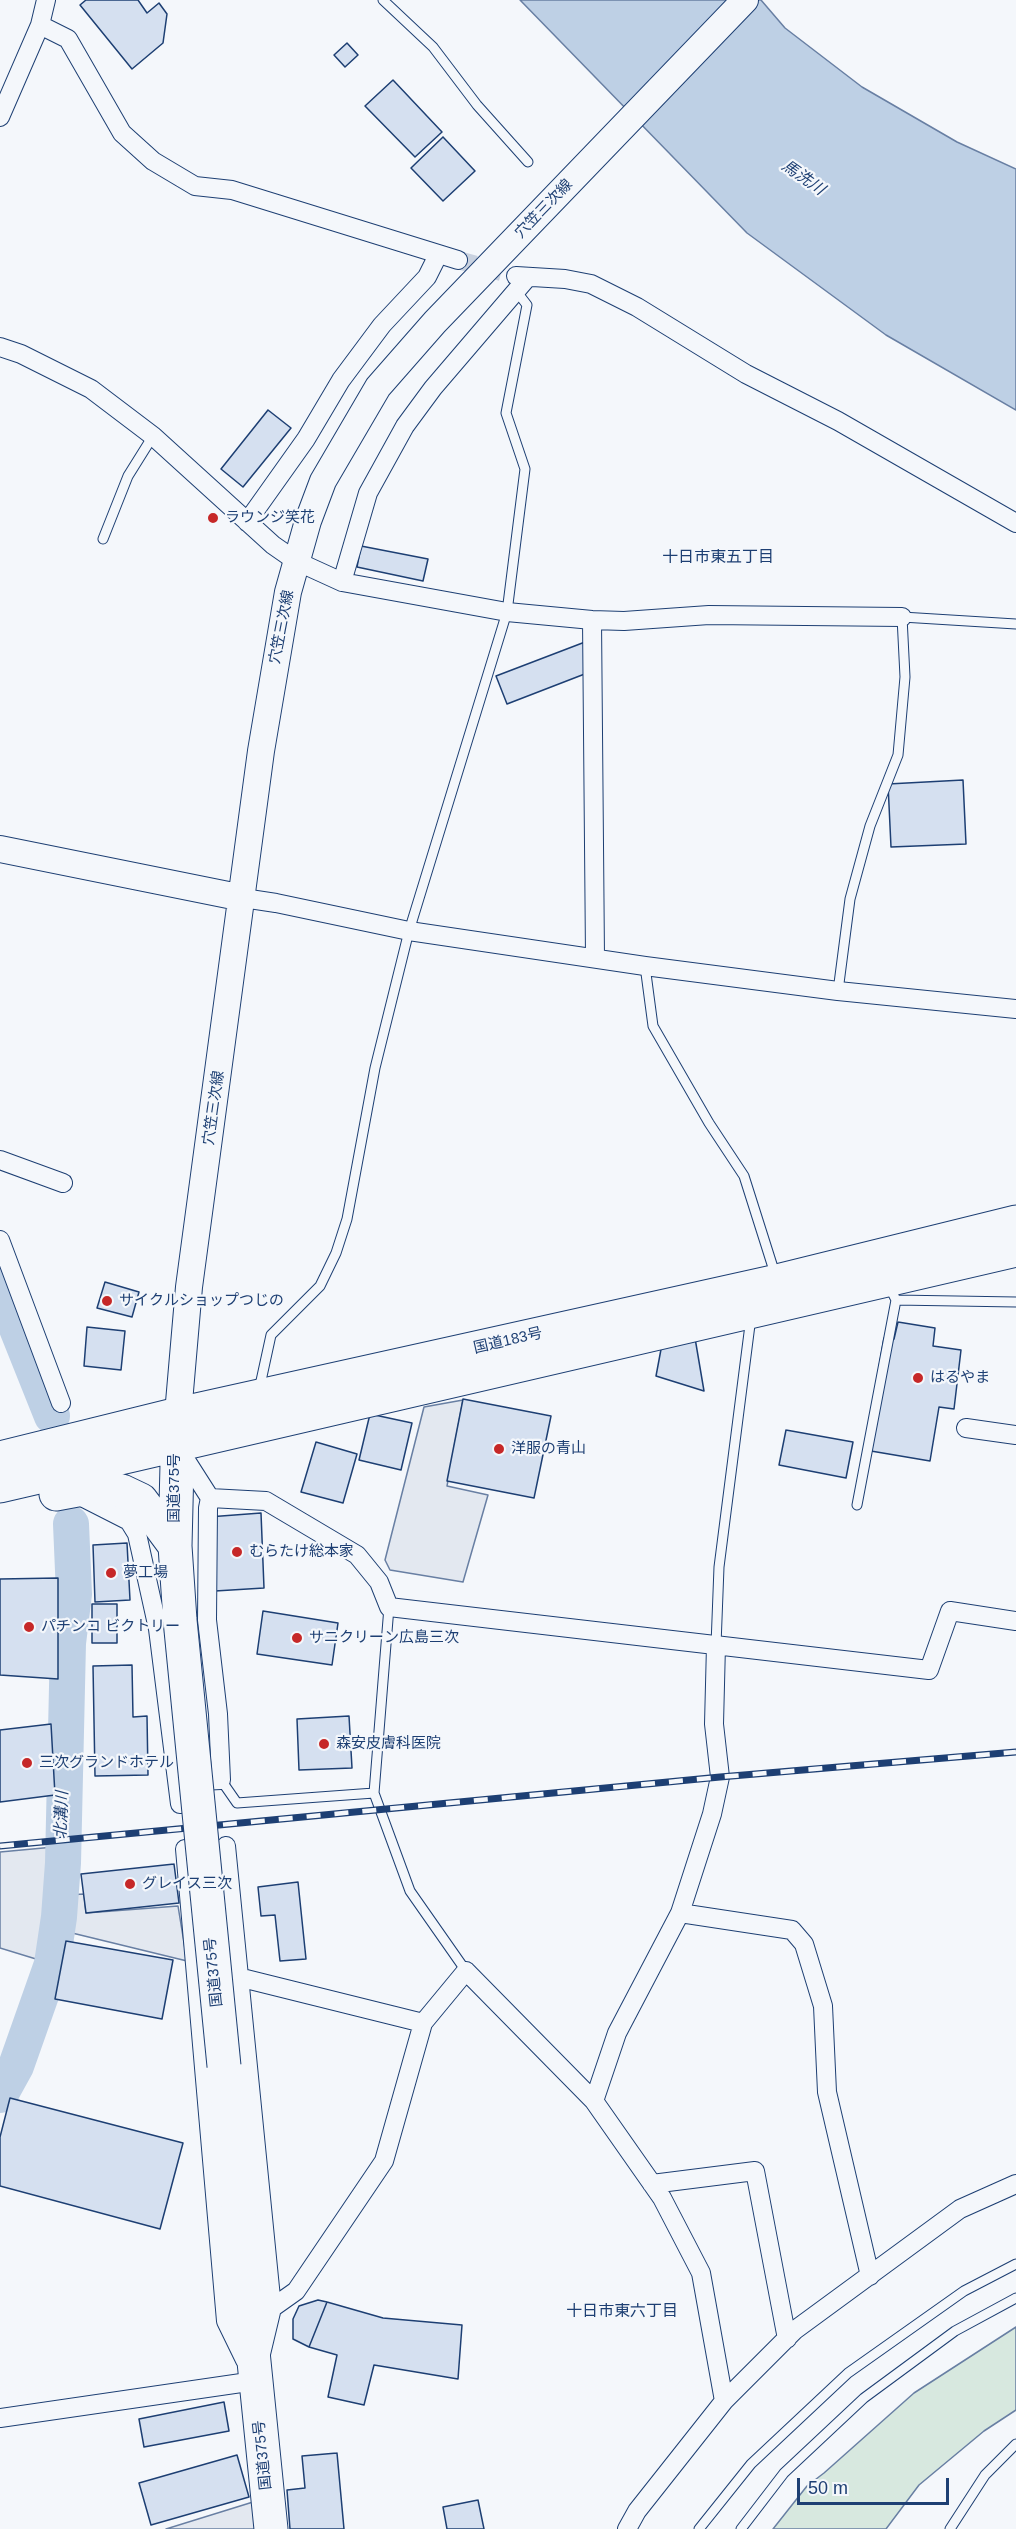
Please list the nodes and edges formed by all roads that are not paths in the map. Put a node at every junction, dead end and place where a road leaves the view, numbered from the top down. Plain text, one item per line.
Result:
1 (46, 0) edge
2 (383, 0) edge
3 (745, 0) edge
4 (40, 25) junction
5 (6, 86) edge
6 (0, 117) edge
7 (528, 162) dead end
8 (438, 255) junction
9 (458, 260) tunnel mouth
10 (520, 282) junction
11 (0, 347) edge
12 (153, 436) junction
13 (247, 522) junction
14 (1016, 523) edge
15 (103, 539) dead end
16 (296, 561) junction
17 (342, 582) junction
18 (507, 612) junction
19 (902, 617) junction
20 (592, 620) junction
21 (1016, 624) edge
22 (0, 849) edge
23 (243, 898) junction
24 (409, 931) junction
25 (595, 957) junction
26 (645, 966) junction
27 (838, 991) junction
28 (1016, 1009) edge
29 (0, 1160) edge
30 (63, 1183) dead end
31 (1016, 1222) edge
32 (0, 1240) edge
33 (1016, 1250) edge
34 (892, 1290) junction
35 (770, 1299) junction
36 (1016, 1302) edge
37 (257, 1398) junction
38 (62, 1402) dead end
39 (966, 1428) dead end
40 (177, 1429) junction
41 (1016, 1434) edge
42 (0, 1458) edge
43 (0, 1486) edge
44 (71, 1491) junction
45 (0, 1494) edge
46 (210, 1498) junction
47 (857, 1505) dead end
48 (175, 1546) junction
49 (389, 1607) junction
50 (1016, 1621) edge
51 (716, 1645) junction
52 (221, 1780) junction
53 (179, 1782) junction
54 (374, 1793) junction
55 (180, 1804) dead end
56 (226, 1846) dead end
57 (185, 1849) dead end
58 (232, 1911) junction
59 (680, 1913) junction
60 (191, 1916) junction
61 (466, 1971) junction
62 (238, 1977) junction
63 (423, 2023) junction
64 (594, 2101) junction
65 (652, 2184) junction
66 (1016, 2184) edge
67 (1016, 2264) edge
68 (870, 2276) junction
69 (1016, 2298) edge
70 (272, 2308) junction
71 (787, 2339) junction
72 (255, 2381) junction
73 (724, 2401) junction
74 (0, 2418) edge
75 (1016, 2444) edge
76 (759, 2505) junction
77 (271, 2529) edge
78 (627, 2529) edge
79 (699, 2529) edge
80 (741, 2529) edge
81 (748, 2529) edge
82 (950, 2529) edge

1 - 4 street
2 - 7 lane
3 - 16 main road, 穴笠三次線
4 - 5 street
4 - 8 street
5 - 6 street
8 - 9 street
8 - 13 street
10 - 14 street
10 - 17 street
10 - 18 lane
11 - 12 street
12 - 13 street
12 - 15 lane
13 - 16 street
16 - 17 street
16 - 23 main road, 穴笠三次線
17 - 18 street
18 - 20 street
18 - 24 lane
19 - 20 street
19 - 21 lane
19 - 27 lane
20 - 25 street
22 - 23 main road
23 - 24 street
23 - 40 main road, 穴笠三次線
24 - 25 street
24 - 37 lane
25 - 26 street
26 - 27 street
26 - 35 lane
27 - 28 street
29 - 30 street
31 - 35 highway, 国道183号
32 - 38 street
33 - 34 highway, 国道183号
34 - 35 highway, 国道183号
34 - 36 lane
34 - 47 lane
35 - 37 highway, 国道183号
35 - 40 highway, 国道183号
35 - 51 lane
37 - 40 highway, 国道183号
39 - 41 street
40 - 42 highway, 国道183号
40 - 43 highway, 国道183号
40 - 46 street
40 - 48 highway, 国道375号
44 - 45 highway
44 - 48 highway
44 - 53 street
46 - 49 street
46 - 52 street
48 - 72 highway, 国道375号, bridge
49 - 51 street
49 - 54 lane
50 - 51 street
51 - 59 street
52 - 53 street
52 - 54 lane
53 - 55 street
54 - 61 lane
56 - 58 street
57 - 60 street
58 - 60 lane
58 - 62 street
59 - 64 street
59 - 68 street
60 - 72 street
61 - 63 street
61 - 64 street
62 - 63 street
62 - 70 street
63 - 70 street
64 - 65 street
65 - 71 street
65 - 73 street
66 - 68 street
67 - 79 lane
68 - 71 street
69 - 76 lane
70 - 72 street
71 - 73 street
72 - 74 street
72 - 77 highway, 国道375号
73 - 78 street
75 - 82 lane
76 - 80 lane
76 - 81 lane

